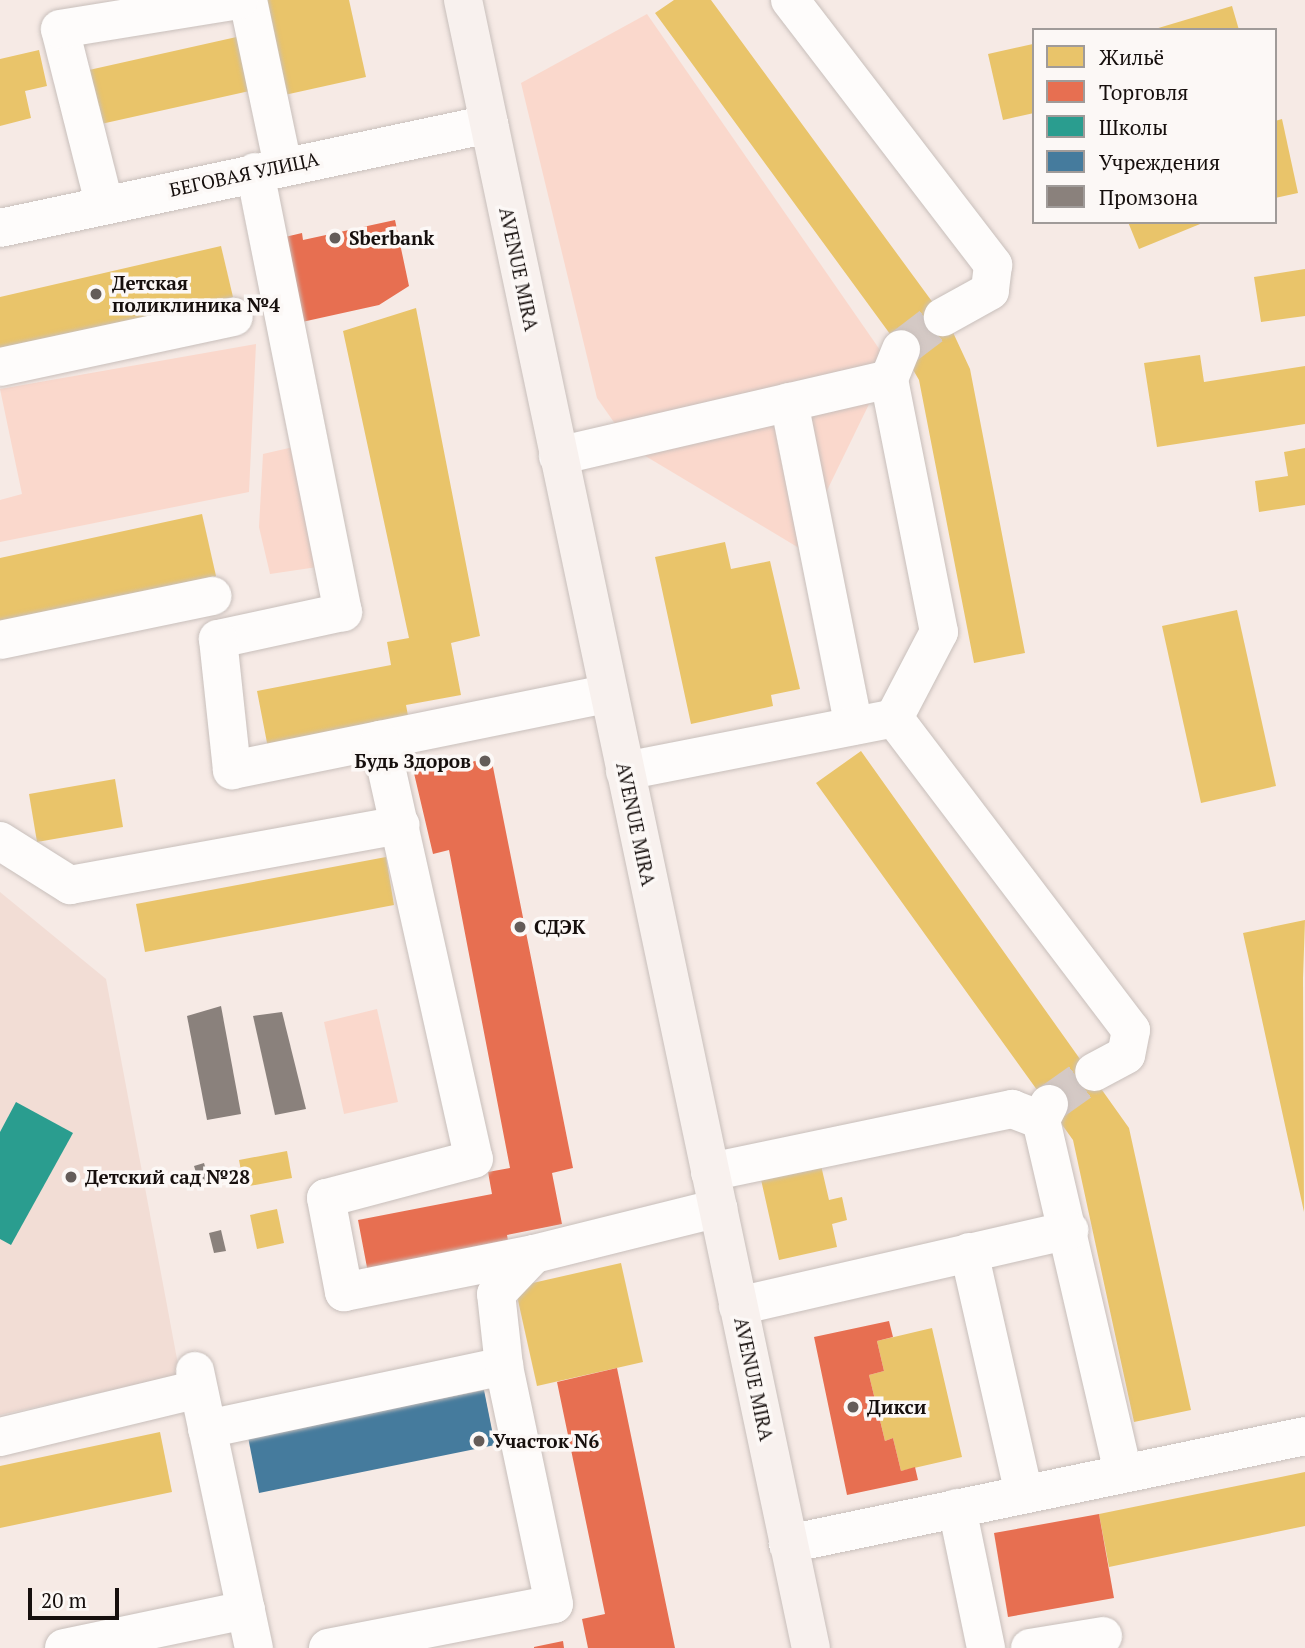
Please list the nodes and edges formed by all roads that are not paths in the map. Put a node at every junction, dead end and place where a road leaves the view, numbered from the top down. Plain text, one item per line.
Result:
1 (239, 0) edge
2 (248, 0) edge
3 (463, 0) edge
4 (790, 0) edge
5 (56, 15) edge
6 (489, 124) junction
7 (269, 169) junction
8 (104, 203) junction
9 (0, 228) edge
10 (234, 317) dead end
11 (943, 317) tunnel mouth
12 (0, 367) edge
13 (789, 402) junction
14 (558, 456) junction
15 (213, 596) dead end
16 (0, 640) edge
17 (606, 694) junction
18 (894, 718) junction
19 (854, 726) junction
20 (380, 740) junction
21 (625, 771) junction
22 (401, 825) junction
23 (0, 842) edge
24 (1094, 1072) tunnel mouth
25 (714, 1190) junction
26 (1069, 1230) junction
27 (969, 1252) junction
28 (534, 1254) junction
29 (738, 1306) junction
30 (504, 1366) junction
31 (207, 1429) junction
32 (1305, 1436) edge
33 (0, 1437) edge
34 (1124, 1473) junction
35 (1024, 1494) junction
36 (957, 1508) junction
37 (788, 1544) junction
38 (246, 1610) junction
39 (1103, 1636) dead end
40 (64, 1648) edge
41 (254, 1648) edge
42 (328, 1648) edge
43 (811, 1648) edge
44 (986, 1648) edge
45 (1030, 1648) edge

1 - 5 street
2 - 7 street
3 - 6 main road, AVENUE MIRA
4 - 11 street
5 - 8 street
6 - 7 street, БЕГОВАЯ УЛИЦА
6 - 14 main road, AVENUE MIRA
7 - 8 street, БЕГОВАЯ УЛИЦА
7 - 20 street
8 - 9 street, БЕГОВАЯ УЛИЦА
10 - 12 street
13 - 14 street
13 - 18 street
13 - 19 street
14 - 17 main road, AVENUE MIRA
15 - 16 street
17 - 20 street
17 - 21 main road, AVENUE MIRA
18 - 19 street
18 - 24 street
19 - 21 street
20 - 22 street
21 - 25 main road, AVENUE MIRA
22 - 23 street
22 - 28 street
25 - 26 street
25 - 28 street
25 - 29 main road, AVENUE MIRA
26 - 27 street
26 - 34 street
27 - 29 street
27 - 35 street
28 - 30 street
29 - 37 main road, AVENUE MIRA
30 - 31 street
30 - 42 street
31 - 33 street
31 - 38 street
32 - 34 street
34 - 35 street
35 - 36 street
36 - 37 street
36 - 44 street
37 - 43 main road, AVENUE MIRA
38 - 40 street
38 - 41 street
39 - 45 street

